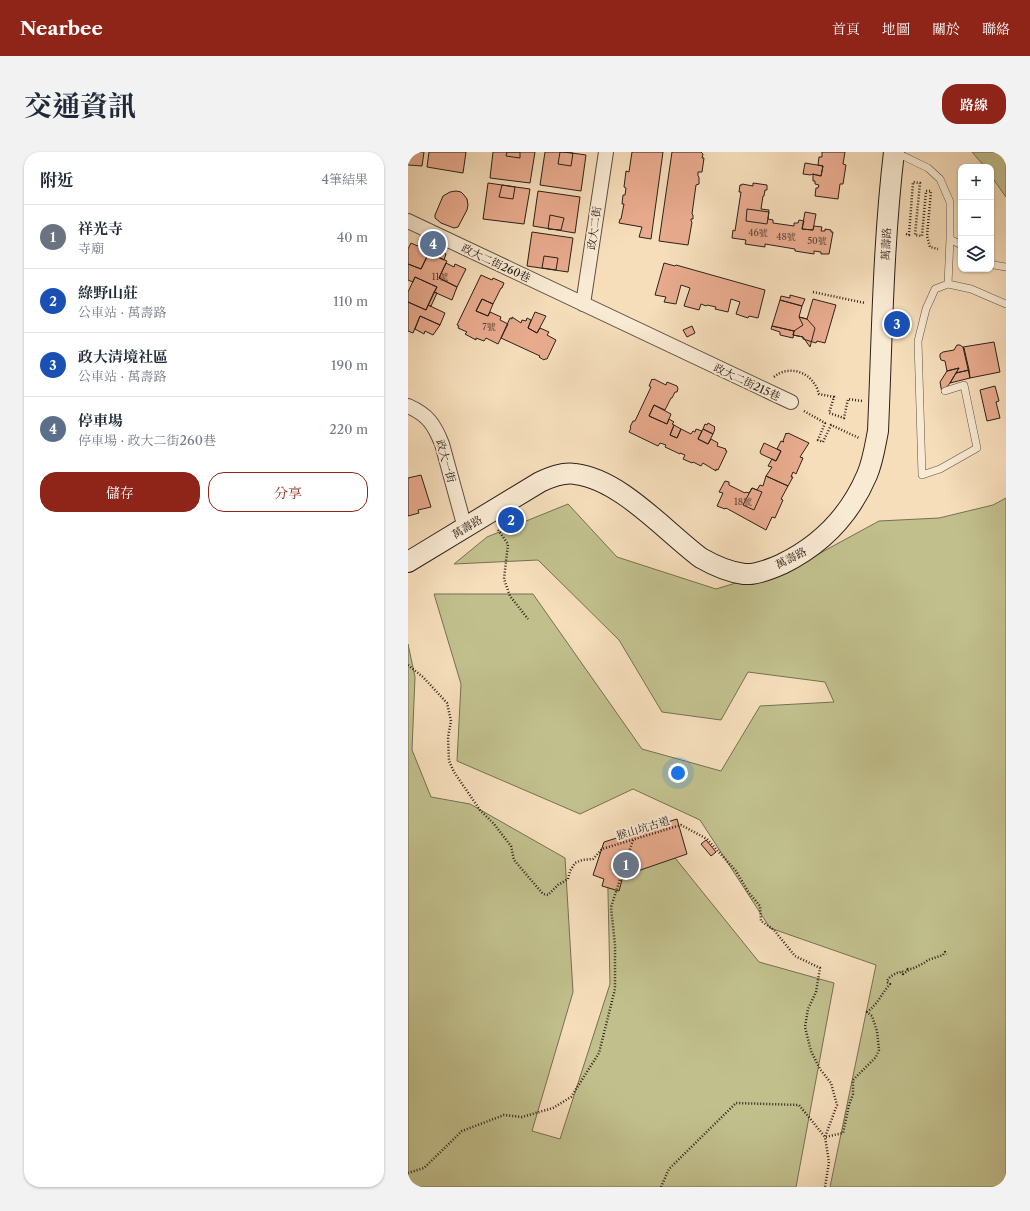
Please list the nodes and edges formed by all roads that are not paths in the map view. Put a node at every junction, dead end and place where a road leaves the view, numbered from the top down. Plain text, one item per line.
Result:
1 (606, 152) edge
2 (894, 152) edge
3 (408, 221) edge
4 (950, 239) junction
5 (958, 243) edge
6 (994, 265) edge
7 (1006, 267) edge
8 (948, 284) junction
9 (583, 304) junction
10 (1006, 304) edge
11 (945, 391) dead end
12 (791, 402) road end
13 (408, 406) edge
14 (465, 528) junction
15 (408, 562) edge

1 - 9 street, 政大二街
2 - 4 lane
2 - 14 street, 萬壽路
3 - 9 street, 政大二街260巷
4 - 5 lane
4 - 8 lane
6 - 7 lane
8 - 10 lane
8 - 11 lane
9 - 12 street, 政大二街215巷
13 - 14 street, 政大一街
14 - 15 street, 萬壽路

